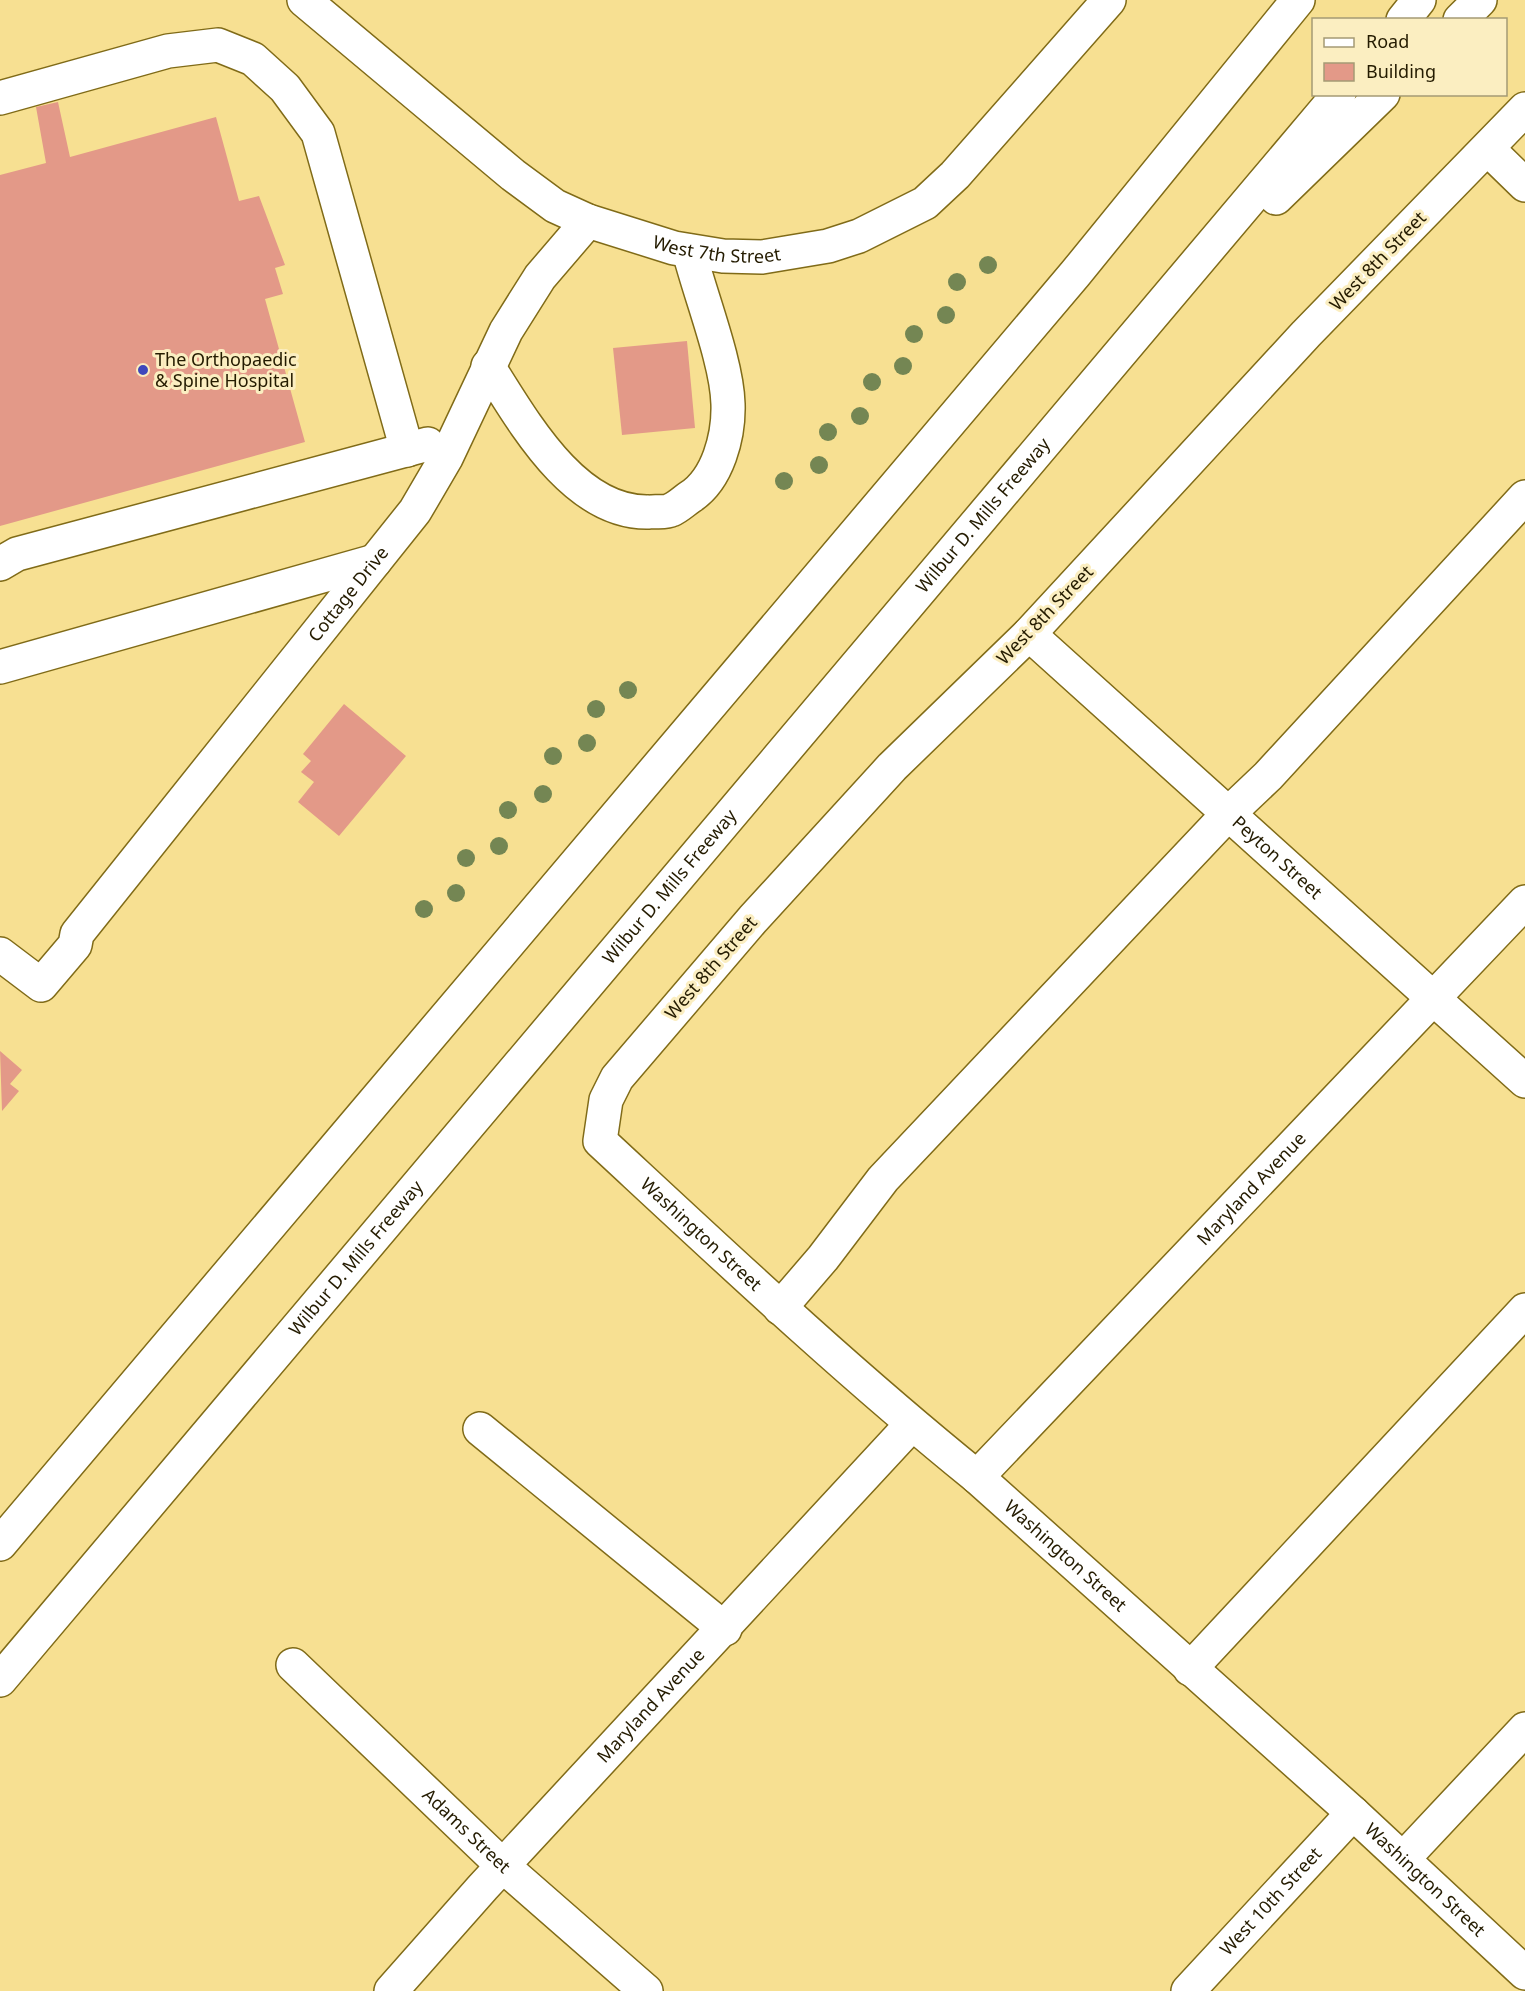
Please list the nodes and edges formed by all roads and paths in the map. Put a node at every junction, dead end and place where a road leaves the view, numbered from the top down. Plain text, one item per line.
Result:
1 (304, 0) edge
2 (1109, 0) edge
3 (1419, 0) edge
4 (1480, 0) edge
5 (1290, 8) edge
6 (1405, 18) edge
7 (1462, 18) edge
8 (1337, 96) edge
9 (1381, 96) edge
10 (0, 98) edge
11 (1525, 109) edge
12 (1488, 149) junction
13 (1525, 185) edge
14 (588, 221) junction
15 (689, 251) junction
16 (1133, 338) junction
17 (488, 366) junction
18 (456, 436) junction
19 (407, 450) junction
20 (1525, 497) edge
21 (375, 561) junction
22 (0, 564) edge
23 (1029, 634) junction
24 (0, 667) edge
25 (1229, 813) junction
26 (1525, 902) edge
27 (0, 954) edge
28 (1433, 997) junction
29 (1525, 1081) edge
30 (600, 1141) joint
31 (780, 1308) junction
32 (1525, 1310) edge
33 (912, 1424) junction
34 (480, 1429) dead end
35 (977, 1477) junction
36 (0, 1544) edge
37 (724, 1629) junction
38 (293, 1665) dead end
39 (1190, 1669) junction
40 (0, 1680) edge
41 (1525, 1729) edge
42 (1353, 1813) junction
43 (1403, 1859) junction
44 (503, 1866) junction
45 (1525, 1973) edge
46 (391, 1991) edge
47 (646, 1991) edge
48 (1188, 1991) edge

1 - 14 main road, West 7th Street
2 - 15 main road, West 7th Street
3 - 6 main road
4 - 7 main road
5 - 36 main road
8 - 16 main road, Wilbur D. Mills Freeway
9 - 16 main road
10 - 19 main road
11 - 12 main road, West 8th Street
12 - 13 main road
12 - 23 main road, West 8th Street
14 - 15 main road, West 7th Street
14 - 17 main road, Cottage Drive
15 - 17 main road
16 - 40 main road, Wilbur D. Mills Freeway
17 - 18 main road, Cottage Drive
18 - 19 main road
18 - 21 main road, Cottage Drive
19 - 22 main road
20 - 25 main road
21 - 24 main road
21 - 27 main road, Cottage Drive
23 - 25 main road, Peyton Street
23 - 30 main road, West 8th Street
25 - 28 main road, Peyton Street
25 - 31 main road
26 - 28 main road, Maryland Avenue
28 - 29 main road, Peyton Street
28 - 35 main road, Maryland Avenue
30 - 31 main road, Washington Street
31 - 33 main road, Washington Street
32 - 39 main road
33 - 35 main road, Washington Street
33 - 37 main road, Maryland Avenue
34 - 37 main road
35 - 39 main road, Washington Street
37 - 44 main road, Maryland Avenue
38 - 44 main road, Adams Street
39 - 42 main road, Washington Street
41 - 43 main road
42 - 43 main road, Washington Street
42 - 48 main road, West 10th Street
43 - 45 main road, Washington Street
44 - 46 main road, Maryland Avenue
44 - 47 main road, Adams Street

